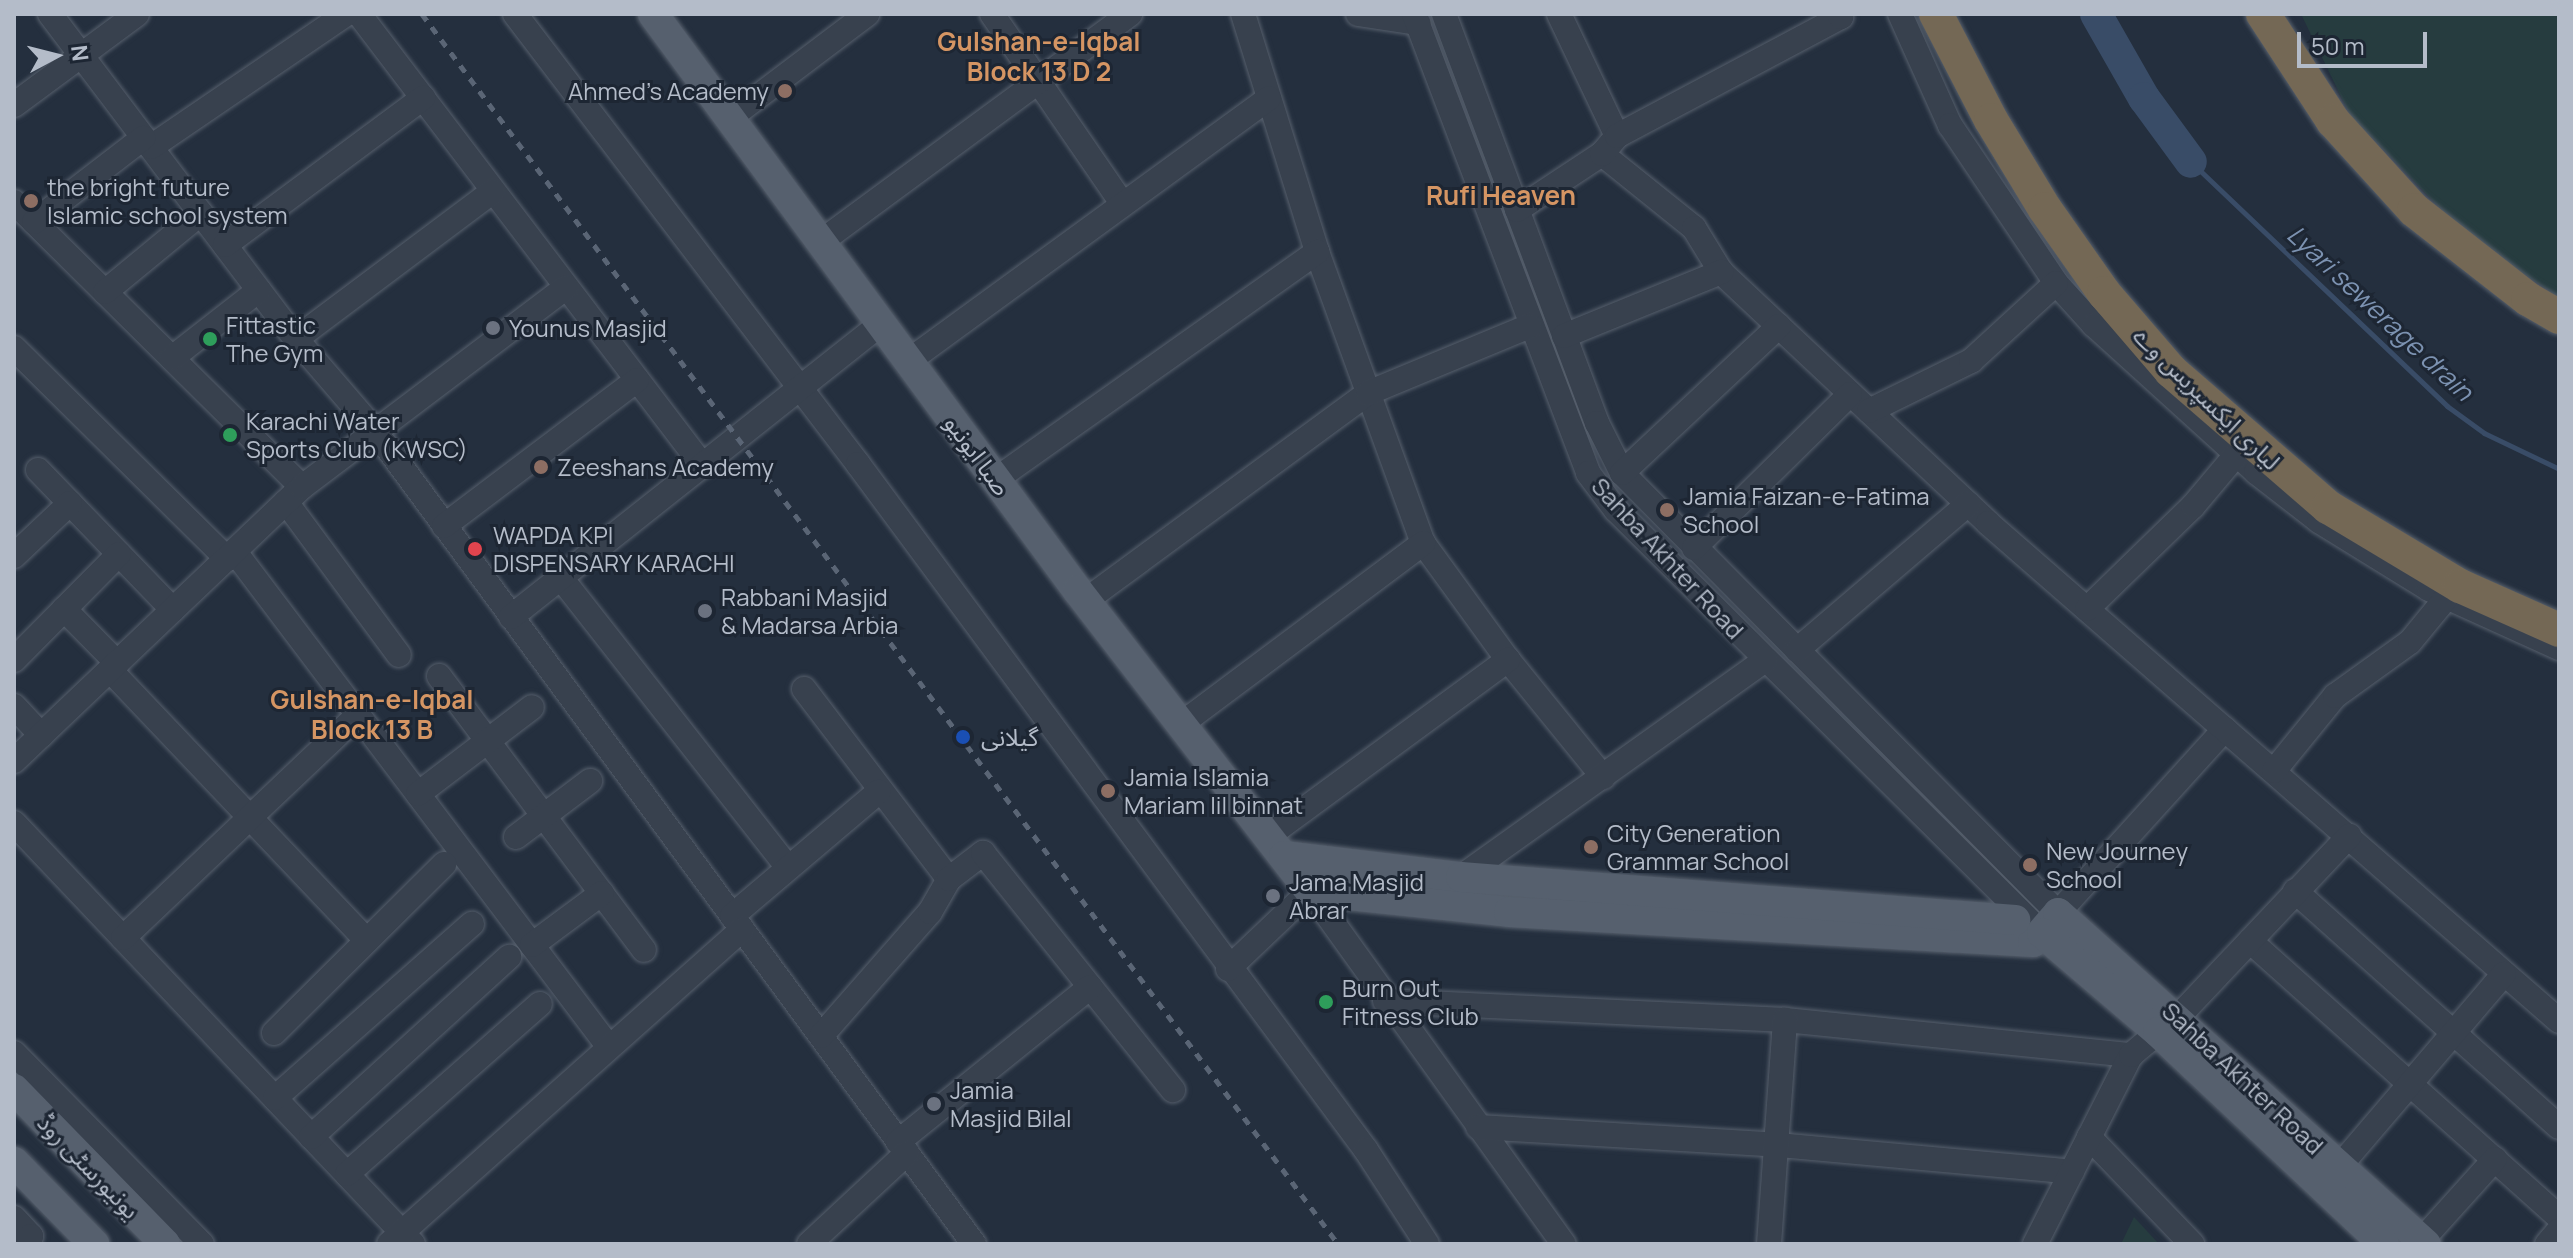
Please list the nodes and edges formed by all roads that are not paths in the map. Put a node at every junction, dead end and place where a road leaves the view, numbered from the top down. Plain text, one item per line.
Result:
1 (50, 14) edge
2 (137, 14) edge
3 (346, 14) edge
4 (359, 14) edge
5 (515, 14) edge
6 (653, 14) edge
7 (867, 14) edge
8 (992, 14) edge
9 (1130, 14) edge
10 (1243, 14) edge
11 (1358, 14) edge
12 (1444, 14) edge
13 (1839, 14) edge
14 (1900, 14) edge
15 (1936, 14) edge
16 (2263, 14) edge
17 (1567, 17) edge
18 (1416, 19) edge
19 (81, 55) junction
20 (1036, 81) junction
21 (423, 98) junction
22 (1269, 98) junction
23 (14, 105) edge
24 (731, 117) junction
25 (147, 142) junction
26 (1609, 145) junction
27 (493, 191) junction
28 (14, 202) edge
29 (1122, 203) junction
30 (1517, 210) junction
31 (201, 213) junction
32 (34, 222) junction
33 (822, 241) junction
34 (225, 245) junction
35 (1317, 252) junction
36 (1721, 272) junction
37 (2056, 283) junction
38 (566, 287) junction
39 (259, 290) junction
40 (105, 292) junction
41 (2559, 317) edge
42 (882, 323) junction
43 (1530, 326) junction
44 (1779, 326) junction
45 (1564, 336) junction
46 (296, 339) junction
47 (14, 348) edge
48 (172, 358) junction
49 (910, 360) junction
50 (637, 380) junction
51 (799, 390) junction
52 (1368, 393) junction
53 (1850, 394) junction
54 (1869, 411) junction
55 (375, 431) junction
56 (2236, 455) junction
57 (703, 466) junction
58 (38, 470) dead end
59 (1622, 473) junction
60 (995, 480) junction
61 (294, 495) junction
62 (70, 503) junction
63 (1968, 504) junction
64 (444, 526) junction
65 (1423, 543) junction
66 (1694, 548) junction
67 (119, 554) junction
68 (231, 555) junction
69 (14, 556) edge
70 (561, 578) junction
71 (2447, 597) junction
72 (1085, 601) junction
73 (64, 609) junction
74 (2087, 609) junction
75 (173, 610) junction
76 (511, 617) junction
77 (2559, 630) edge
78 (2559, 648) edge
79 (1797, 650) junction
80 (399, 655) dead end
81 (14, 660) edge
82 (1508, 660) junction
83 (1765, 660) junction
84 (114, 666) junction
85 (439, 676) dead end
86 (804, 689) dead end
87 (14, 706) edge
88 (532, 707) dead end
89 (358, 715) junction
90 (1180, 725) junction
91 (2225, 729) junction
92 (41, 735) junction
93 (488, 741) junction
94 (14, 761) edge
95 (2274, 771) junction
96 (1603, 777) junction
97 (590, 781) dead end
98 (878, 792) junction
99 (418, 794) junction
100 (544, 816) junction
101 (250, 818) junction
102 (14, 823) edge
103 (2349, 836) junction
104 (516, 837) dead end
105 (1276, 846) junction
106 (444, 864) dead end
107 (787, 866) junction
108 (1461, 877) junction
109 (949, 879) junction
110 (1310, 891) junction
111 (2295, 891) junction
112 (602, 893) junction
113 (737, 922) junction
114 (2043, 922) junction
115 (472, 924) dead end
116 (1948, 927) junction
117 (123, 938) junction
118 (367, 941) junction
119 (2250, 941) junction
120 (532, 945) junction
121 (644, 950) dead end
122 (509, 957) dead end
123 (1228, 969) junction
124 (2504, 974) junction
125 (1090, 987) junction
126 (1385, 1001) junction
127 (540, 1004) dead end
128 (2554, 1007) edge
129 (1785, 1020) junction
130 (2169, 1024) junction
131 (274, 1033) dead end
132 (2454, 1033) junction
133 (821, 1036) junction
134 (609, 1047) junction
135 (14, 1053) edge
136 (2131, 1055) junction
137 (2411, 1083) junction
138 (14, 1089) edge
139 (1173, 1090) dead end
140 (275, 1098) junction
141 (1478, 1127) junction
142 (2559, 1127) edge
143 (311, 1137) junction
144 (2089, 1137) junction
145 (1778, 1145) junction
146 (902, 1148) junction
147 (2495, 1159) junction
148 (2339, 1167) junction
149 (17, 1172) edge
150 (2072, 1172) junction
151 (347, 1174) junction
152 (2559, 1217) edge
153 (14, 1218) edge
154 (2559, 1230) edge
155 (401, 1240) edge
156 (2375, 1241) edge
157 (2424, 1242) edge
158 (23, 1244) edge
159 (94, 1244) edge
160 (165, 1244) edge
161 (202, 1244) edge
162 (809, 1244) edge
163 (974, 1244) edge
164 (1427, 1244) edge
165 (1564, 1244) edge
166 (1769, 1244) edge
167 (2035, 1244) edge
168 (2192, 1244) edge
169 (2547, 1244) edge

1 - 19 street
2 - 19 street
3 - 25 street
4 - 21 street
5 - 51 street
6 - 24 main road, صبا ایونیو
7 - 24 street
8 - 20 street
9 - 20 street
10 - 22 street
11 - 18 street
12 - 30 street, Sahba Akhter Road
13 - 26 street
14 - 37 street
15 - 77 highway, لیاری ایکسپریس وے
16 - 41 highway
17 - 26 street
18 - 43 street, Sahba Akhter Road
19 - 23 street
19 - 25 street
20 - 29 street
20 - 33 street
21 - 27 street
21 - 34 street
22 - 29 street
22 - 35 street
24 - 33 main road, صبا ایونیو
25 - 31 street
25 - 32 street
26 - 30 street
26 - 36 street
27 - 38 street
27 - 46 street
28 - 32 street
29 - 49 street
30 - 45 street, Sahba Akhter Road
31 - 34 street
31 - 40 street
32 - 40 street
33 - 42 main road, صبا ایونیو
34 - 39 street
35 - 52 street
35 - 60 street
36 - 44 street
36 - 45 street
37 - 54 street
37 - 56 street
38 - 50 street
38 - 55 street
39 - 46 street
39 - 48 street
40 - 48 street
42 - 49 main road, صبا ایونیو
42 - 51 street
43 - 52 street
43 - 83 street, Sahba Akhter Road
44 - 53 street
44 - 59 street
45 - 59 street, Sahba Akhter Road
46 - 55 street
47 - 68 street
48 - 61 street
49 - 60 main road, صبا ایونیو
50 - 57 street
50 - 64 street
51 - 57 street
51 - 123 street
52 - 65 street
52 - 72 street
53 - 54 street
53 - 66 street
54 - 63 street
55 - 61 street
55 - 64 street
56 - 71 street
56 - 74 street
57 - 70 street
58 - 62 street
59 - 66 street, Sahba Akhter Road
60 - 72 main road, صبا ایونیو
61 - 68 street
61 - 80 street
62 - 67 street
62 - 69 street
63 - 74 street
63 - 79 street
64 - 76 street
65 - 82 street
65 - 90 street
66 - 79 street, Sahba Akhter Road
67 - 73 street
67 - 75 street
68 - 75 street
68 - 89 street
70 - 76 street
70 - 107 street
71 - 78 street
71 - 95 street
72 - 90 main road, صبا ایونیو
73 - 81 street
73 - 84 street
74 - 91 street
75 - 84 street
76 - 113 street
79 - 114 street, Sahba Akhter Road
82 - 96 street
82 - 105 street
83 - 96 street
83 - 114 street, Sahba Akhter Road
84 - 92 street
84 - 101 street
85 - 93 street
86 - 98 street
87 - 92 street
88 - 93 street
89 - 99 street
89 - 101 street
90 - 105 main road, صبا ایونیو
91 - 95 street
91 - 114 street
92 - 94 street
93 - 99 street
93 - 100 street
95 - 103 street
96 - 108 street
97 - 100 street
98 - 107 street
98 - 109 street
99 - 120 street
100 - 104 street
100 - 112 street
101 - 117 street
101 - 118 street
102 - 117 street
103 - 111 street
103 - 124 street
105 - 108 main road
105 - 110 main road, صبا ایونیو
106 - 118 street
107 - 113 street
108 - 116 main road
109 - 125 street
109 - 133 street
110 - 116 main road
110 - 123 street
110 - 126 street
111 - 119 street
111 - 132 street
112 - 120 street
112 - 121 street
113 - 133 street
113 - 134 street
114 - 116 main road
114 - 130 main road, Sahba Akhter Road
115 - 140 street
117 - 140 street
118 - 131 street
119 - 130 street
119 - 137 street
120 - 134 street
122 - 143 street
123 - 164 street
124 - 128 street
124 - 132 street
125 - 139 street
125 - 146 street
126 - 129 street
126 - 141 street
127 - 151 street
129 - 136 street
129 - 145 street
130 - 136 street
130 - 148 main road, Sahba Akhter Road
130 - 156 main road, Sahba Akhter Road
132 - 137 street
132 - 142 street
133 - 146 street
134 - 155 street
135 - 161 street
136 - 144 street
137 - 147 street
137 - 148 street
138 - 160 main road, یونیورسٹی روڈ
140 - 143 street
141 - 145 street
141 - 165 street
143 - 151 street
144 - 150 street
144 - 168 street
145 - 150 street
145 - 166 street
146 - 162 street
146 - 163 street
147 - 152 street
147 - 157 street
148 - 157 main road, Sahba Akhter Road
149 - 159 main road
150 - 167 street
151 - 155 street
153 - 158 street
154 - 169 street

